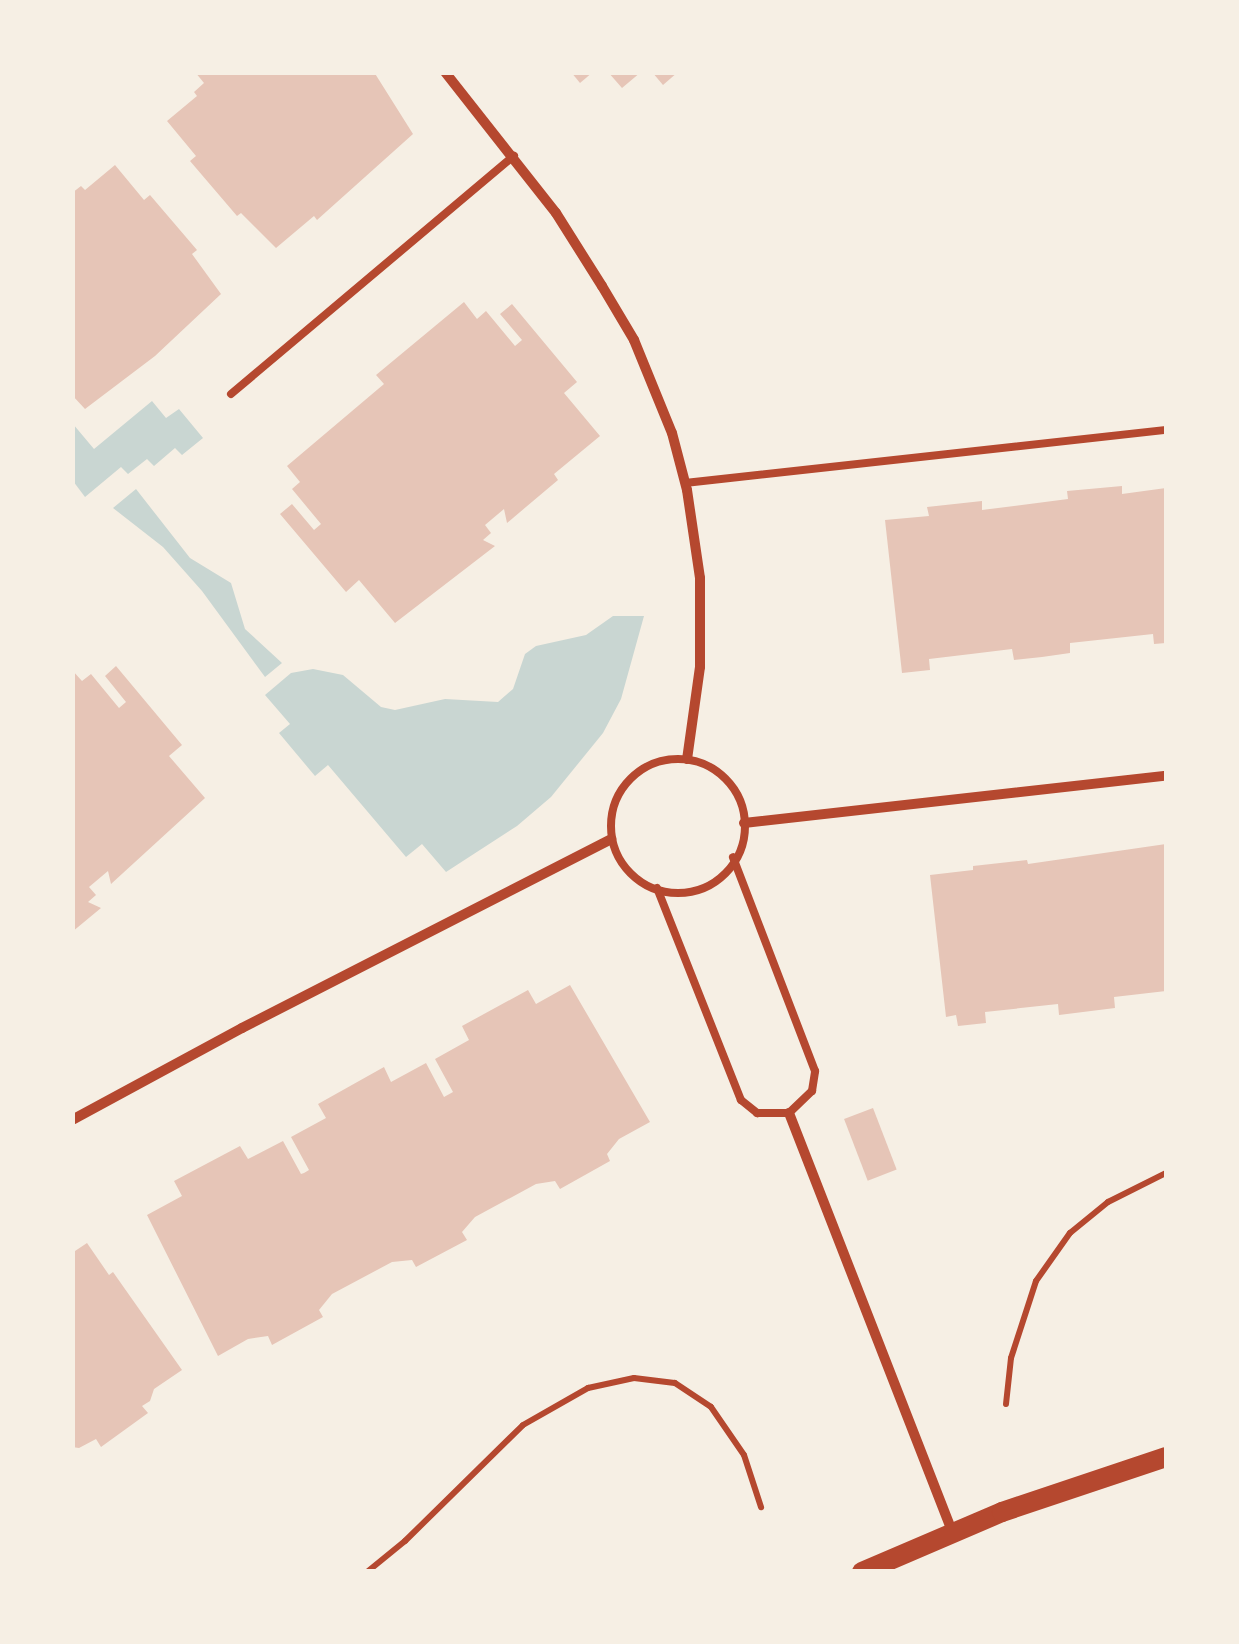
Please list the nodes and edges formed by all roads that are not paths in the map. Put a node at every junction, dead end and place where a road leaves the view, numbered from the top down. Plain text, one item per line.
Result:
1 (445, 72) edge
2 (514, 157) junction
3 (230, 394) dead end
4 (1166, 430) edge
5 (685, 483) junction
6 (687, 759) junction
7 (1166, 776) edge
8 (744, 823) junction
9 (611, 839) junction
10 (734, 859) junction
11 (657, 888) junction
12 (789, 1113) junction
13 (72, 1120) edge
14 (1166, 1457) edge
15 (952, 1533) junction
16 (862, 1572) edge

1 - 2 street
2 - 3 lane
2 - 5 street
4 - 5 lane
5 - 6 street
6 - 8 lane
6 - 9 lane
7 - 8 street
8 - 10 lane
9 - 11 lane
9 - 13 street
10 - 11 lane
10 - 12 lane
11 - 12 lane
12 - 15 street
14 - 15 main road
15 - 16 main road

